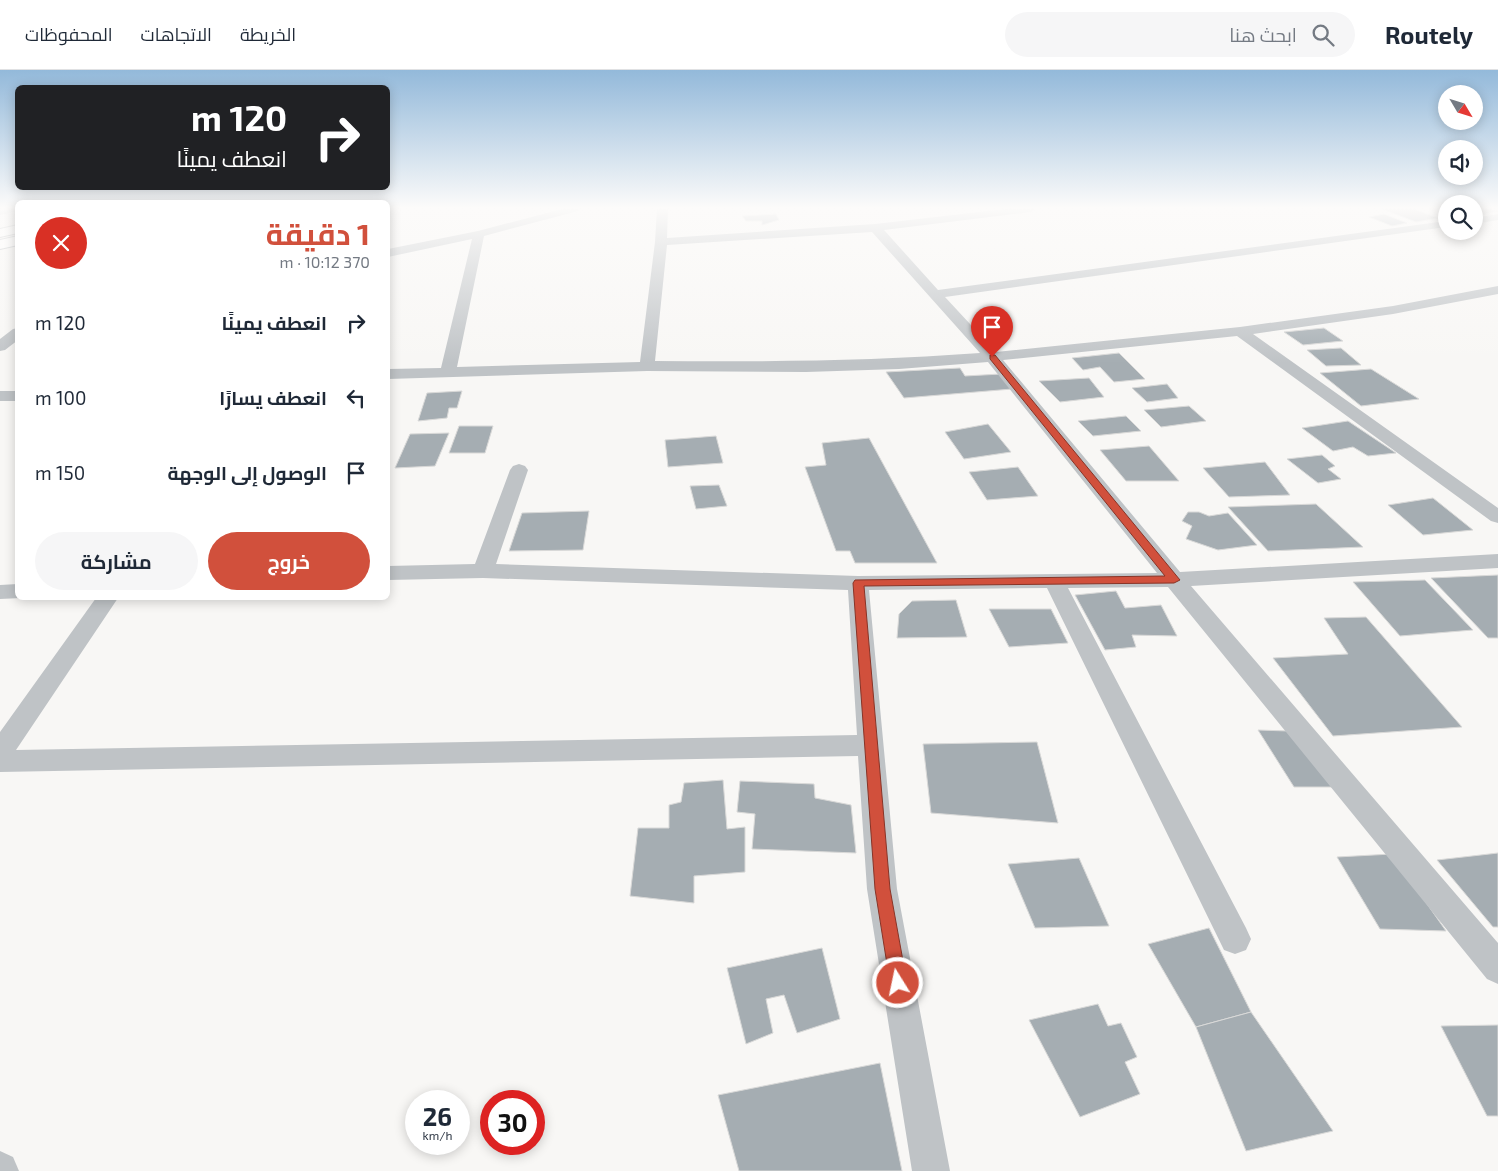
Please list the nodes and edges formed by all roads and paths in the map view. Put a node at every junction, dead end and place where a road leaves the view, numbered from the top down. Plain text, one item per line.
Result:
1 (473, 260) edge
2 (659, 260) edge
3 (905, 260) edge
4 (1181, 260) edge
5 (1498, 290) edge
6 (936, 294) junction
7 (1240, 331) junction
8 (15, 335) edge
9 (0, 348) edge
10 (992, 357) junction
11 (647, 366) junction
12 (448, 371) junction
13 (390, 374) edge
14 (0, 396) edge
15 (15, 396) edge
16 (519, 470) dead end
17 (1498, 517) edge
18 (1498, 561) edge
19 (483, 572) junction
20 (390, 573) edge
21 (1174, 580) junction
22 (1054, 581) junction
23 (858, 583) junction
24 (15, 591) edge
25 (0, 592) edge
26 (106, 600) edge
27 (871, 745) junction
28 (0, 752) edge
29 (0, 761) edge
30 (1234, 939) dead end
31 (1498, 968) edge
32 (931, 1171) edge

1 - 12 street
2 - 11 street
3 - 6 street
4 - 6 street
5 - 7 street
6 - 10 street
7 - 10 street
7 - 17 street
8 - 9 street
10 - 11 street
10 - 21 street
11 - 12 street
12 - 13 street
14 - 15 street
16 - 19 street
18 - 21 street
19 - 20 street
19 - 23 street
21 - 22 street
21 - 31 street
22 - 23 street
22 - 30 street
23 - 27 street
24 - 25 street
26 - 28 street
27 - 29 street
27 - 32 street

